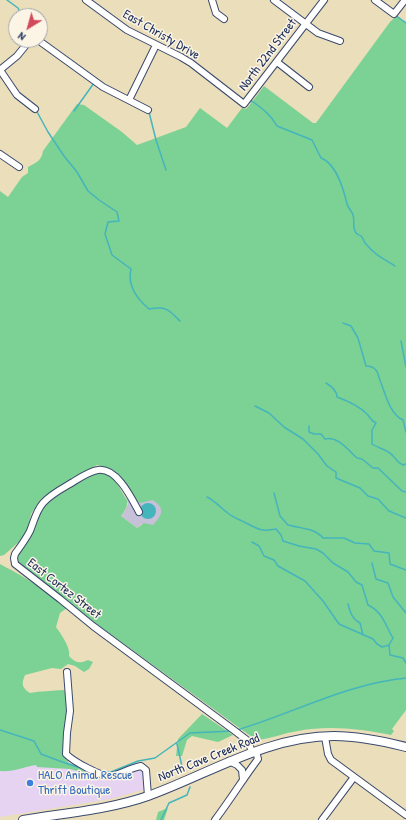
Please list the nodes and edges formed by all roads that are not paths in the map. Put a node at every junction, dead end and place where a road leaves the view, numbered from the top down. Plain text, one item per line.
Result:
1 (86, 0) edge
2 (212, 0) edge
3 (274, 0) edge
4 (324, 0) edge
5 (375, 0) edge
6 (405, 0) edge
7 (224, 19) dead end
8 (306, 24) junction
9 (340, 42) dead end
10 (156, 45) junction
11 (48, 47) edge
12 (24, 48) edge
13 (277, 62) junction
14 (0, 70) edge
15 (309, 87) dead end
16 (129, 100) junction
17 (244, 104) joint
18 (35, 109) dead end
19 (148, 110) dead end
20 (0, 154) edge
21 (19, 167) dead end
22 (139, 512) dead end
23 (67, 672) dead end
24 (325, 737) junction
25 (406, 748) edge
26 (254, 751) junction
27 (230, 761) junction
28 (354, 777) junction
29 (243, 780) junction
30 (148, 796) junction
31 (406, 814) edge
32 (23, 820) edge
33 (216, 820) edge
34 (322, 820) edge

1 - 10 street, East Christy Drive
2 - 7 street
3 - 8 street
4 - 8 street, North 22nd Street
5 - 6 street
8 - 9 street
8 - 13 street, North 22nd Street
10 - 16 street
10 - 17 street, East Christy Drive
11 - 16 street
12 - 14 street
13 - 15 street
13 - 17 street, North 22nd Street
14 - 18 street
16 - 19 street
20 - 21 street
22 - 26 street, East Cortez Street
23 - 30 street
24 - 25 main road, North Cave Creek Road
24 - 26 main road, North Cave Creek Road
24 - 28 street
26 - 27 main road, North Cave Creek Road
26 - 29 street
27 - 29 street
27 - 30 main road, North Cave Creek Road
28 - 31 street
28 - 34 street
29 - 33 street
30 - 32 main road, North Cave Creek Road

